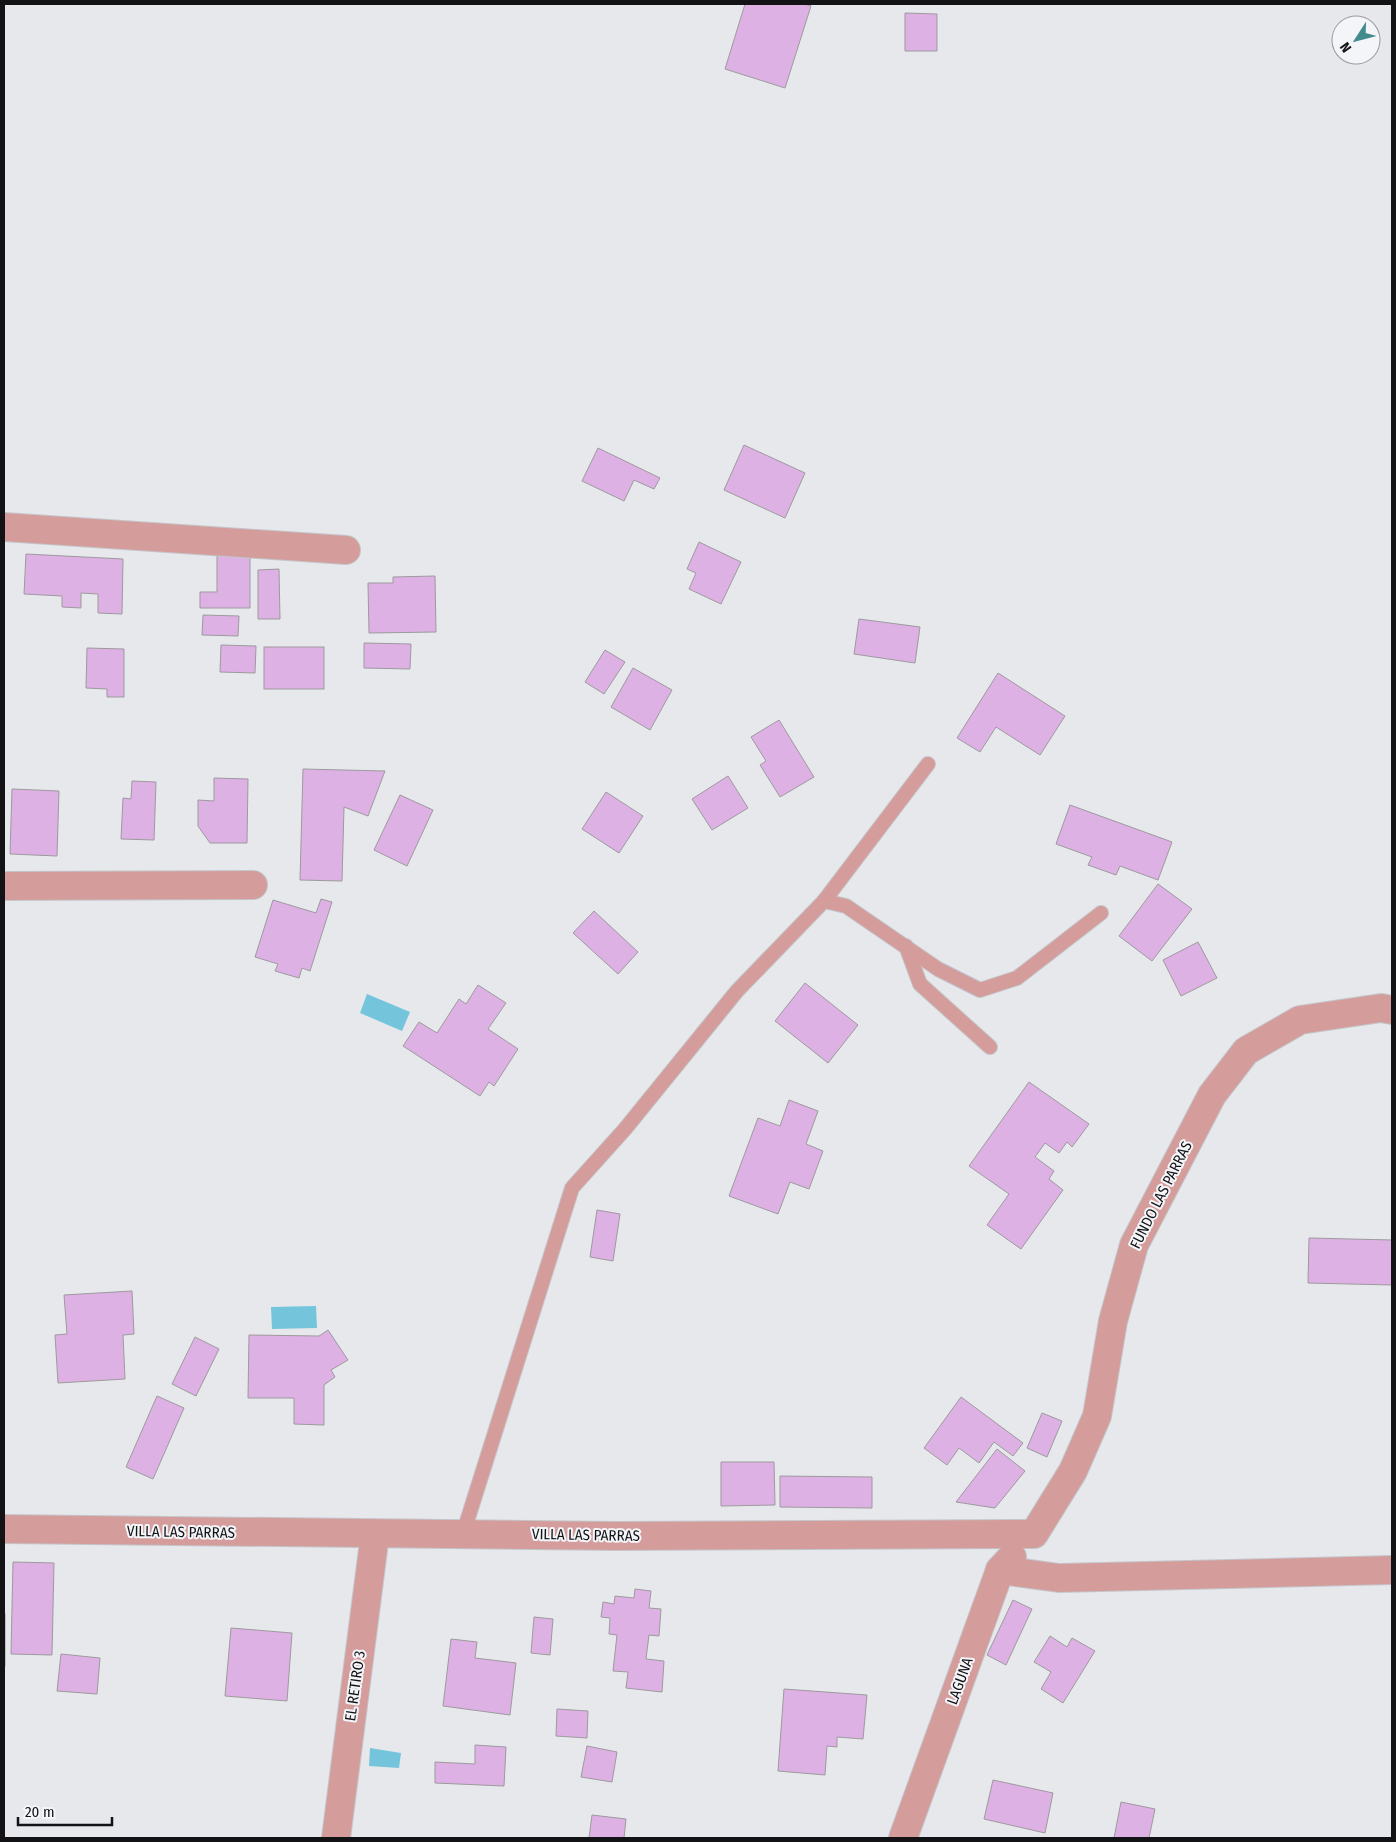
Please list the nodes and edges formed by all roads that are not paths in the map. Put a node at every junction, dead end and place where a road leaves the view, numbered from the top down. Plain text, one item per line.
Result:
1 (4, 527) edge
2 (346, 550) dead end
3 (928, 764) dead end
4 (253, 885) dead end
5 (4, 886) edge
6 (824, 901) junction
7 (1101, 913) dead end
8 (906, 946) junction
9 (1392, 1010) edge
10 (990, 1048) dead end
11 (4, 1529) edge
12 (375, 1534) junction
13 (463, 1534) junction
14 (1034, 1534) junction
15 (1000, 1570) junction
16 (1392, 1570) edge
17 (336, 1838) edge
18 (903, 1838) edge

1 - 2 street
3 - 6 lane
4 - 5 street
6 - 8 lane
6 - 13 lane
7 - 8 lane
8 - 10 lane
9 - 14 street, FUNDO LAS PARRAS
11 - 12 street, VILLA LAS PARRAS
12 - 13 street, VILLA LAS PARRAS
12 - 17 street, EL RETIRO 3
13 - 14 street, VILLA LAS PARRAS
14 - 15 street, LAGUNA
15 - 16 street
15 - 18 street, LAGUNA

